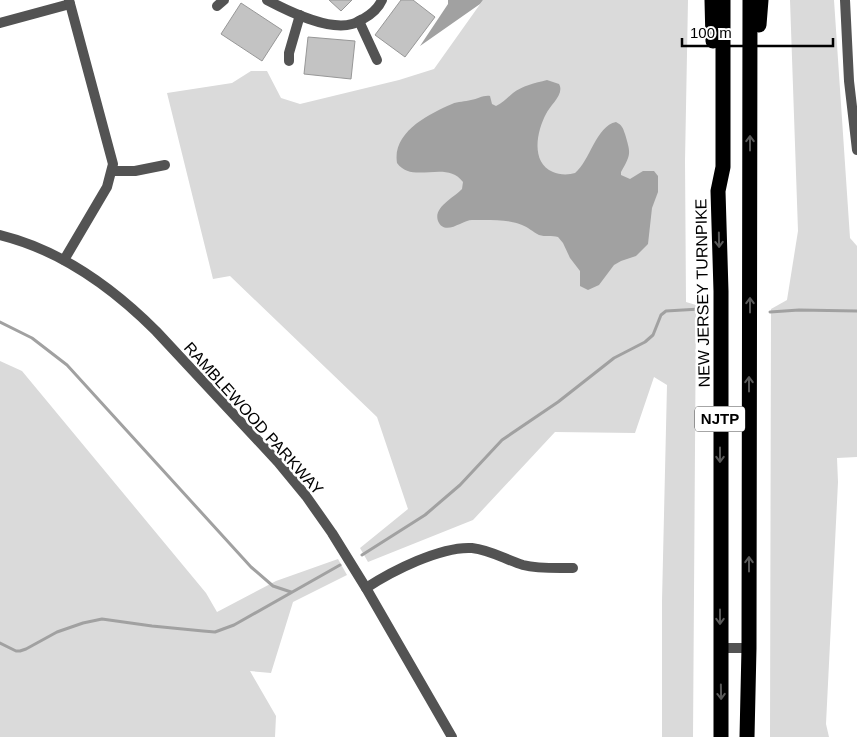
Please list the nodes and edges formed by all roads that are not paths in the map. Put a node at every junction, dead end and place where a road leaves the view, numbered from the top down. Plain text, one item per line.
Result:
1 (267, 0) edge
2 (382, 0) edge
3 (712, 0) edge
4 (723, 0) edge
5 (750, 0) edge
6 (761, 0) edge
7 (845, 0) edge
8 (69, 2) edge
9 (282, 3) edge
10 (300, 15) junction
11 (359, 21) junction
12 (0, 23) edge
13 (377, 60) dead end
14 (289, 61) dead end
15 (750, 106) junction
16 (857, 150) edge
17 (165, 165) dead end
18 (112, 171) junction
19 (718, 191) junction
20 (0, 236) edge
21 (64, 260) junction
22 (573, 568) dead end
23 (366, 588) junction
24 (720, 648) junction
25 (749, 648) junction
26 (452, 737) edge
27 (721, 737) edge
28 (747, 737) edge

1 - 9 street
2 - 11 street
3 - 19 highway
4 - 19 highway, NEW JERSEY TURNPIKE / NJTP
5 - 15 highway, NJTP
6 - 15 highway
7 - 16 street
8 - 12 street
8 - 18 street
9 - 10 street
10 - 11 street
10 - 14 street
11 - 13 street
25 -> 15 highway, NJTP
17 - 18 street
18 - 21 street
19 -> 24 highway, NEW JERSEY TURNPIKE / NJTP
20 - 21 street, RAMBLEWOOD PARKWAY
21 - 23 street, RAMBLEWOOD PARKWAY
22 - 23 street
23 - 26 street, RAMBLEWOOD PARKWAY
24 - 25 street
24 -> 27 highway, NEW JERSEY TURNPIKE / NJTP
25 - 28 highway, NJTP

